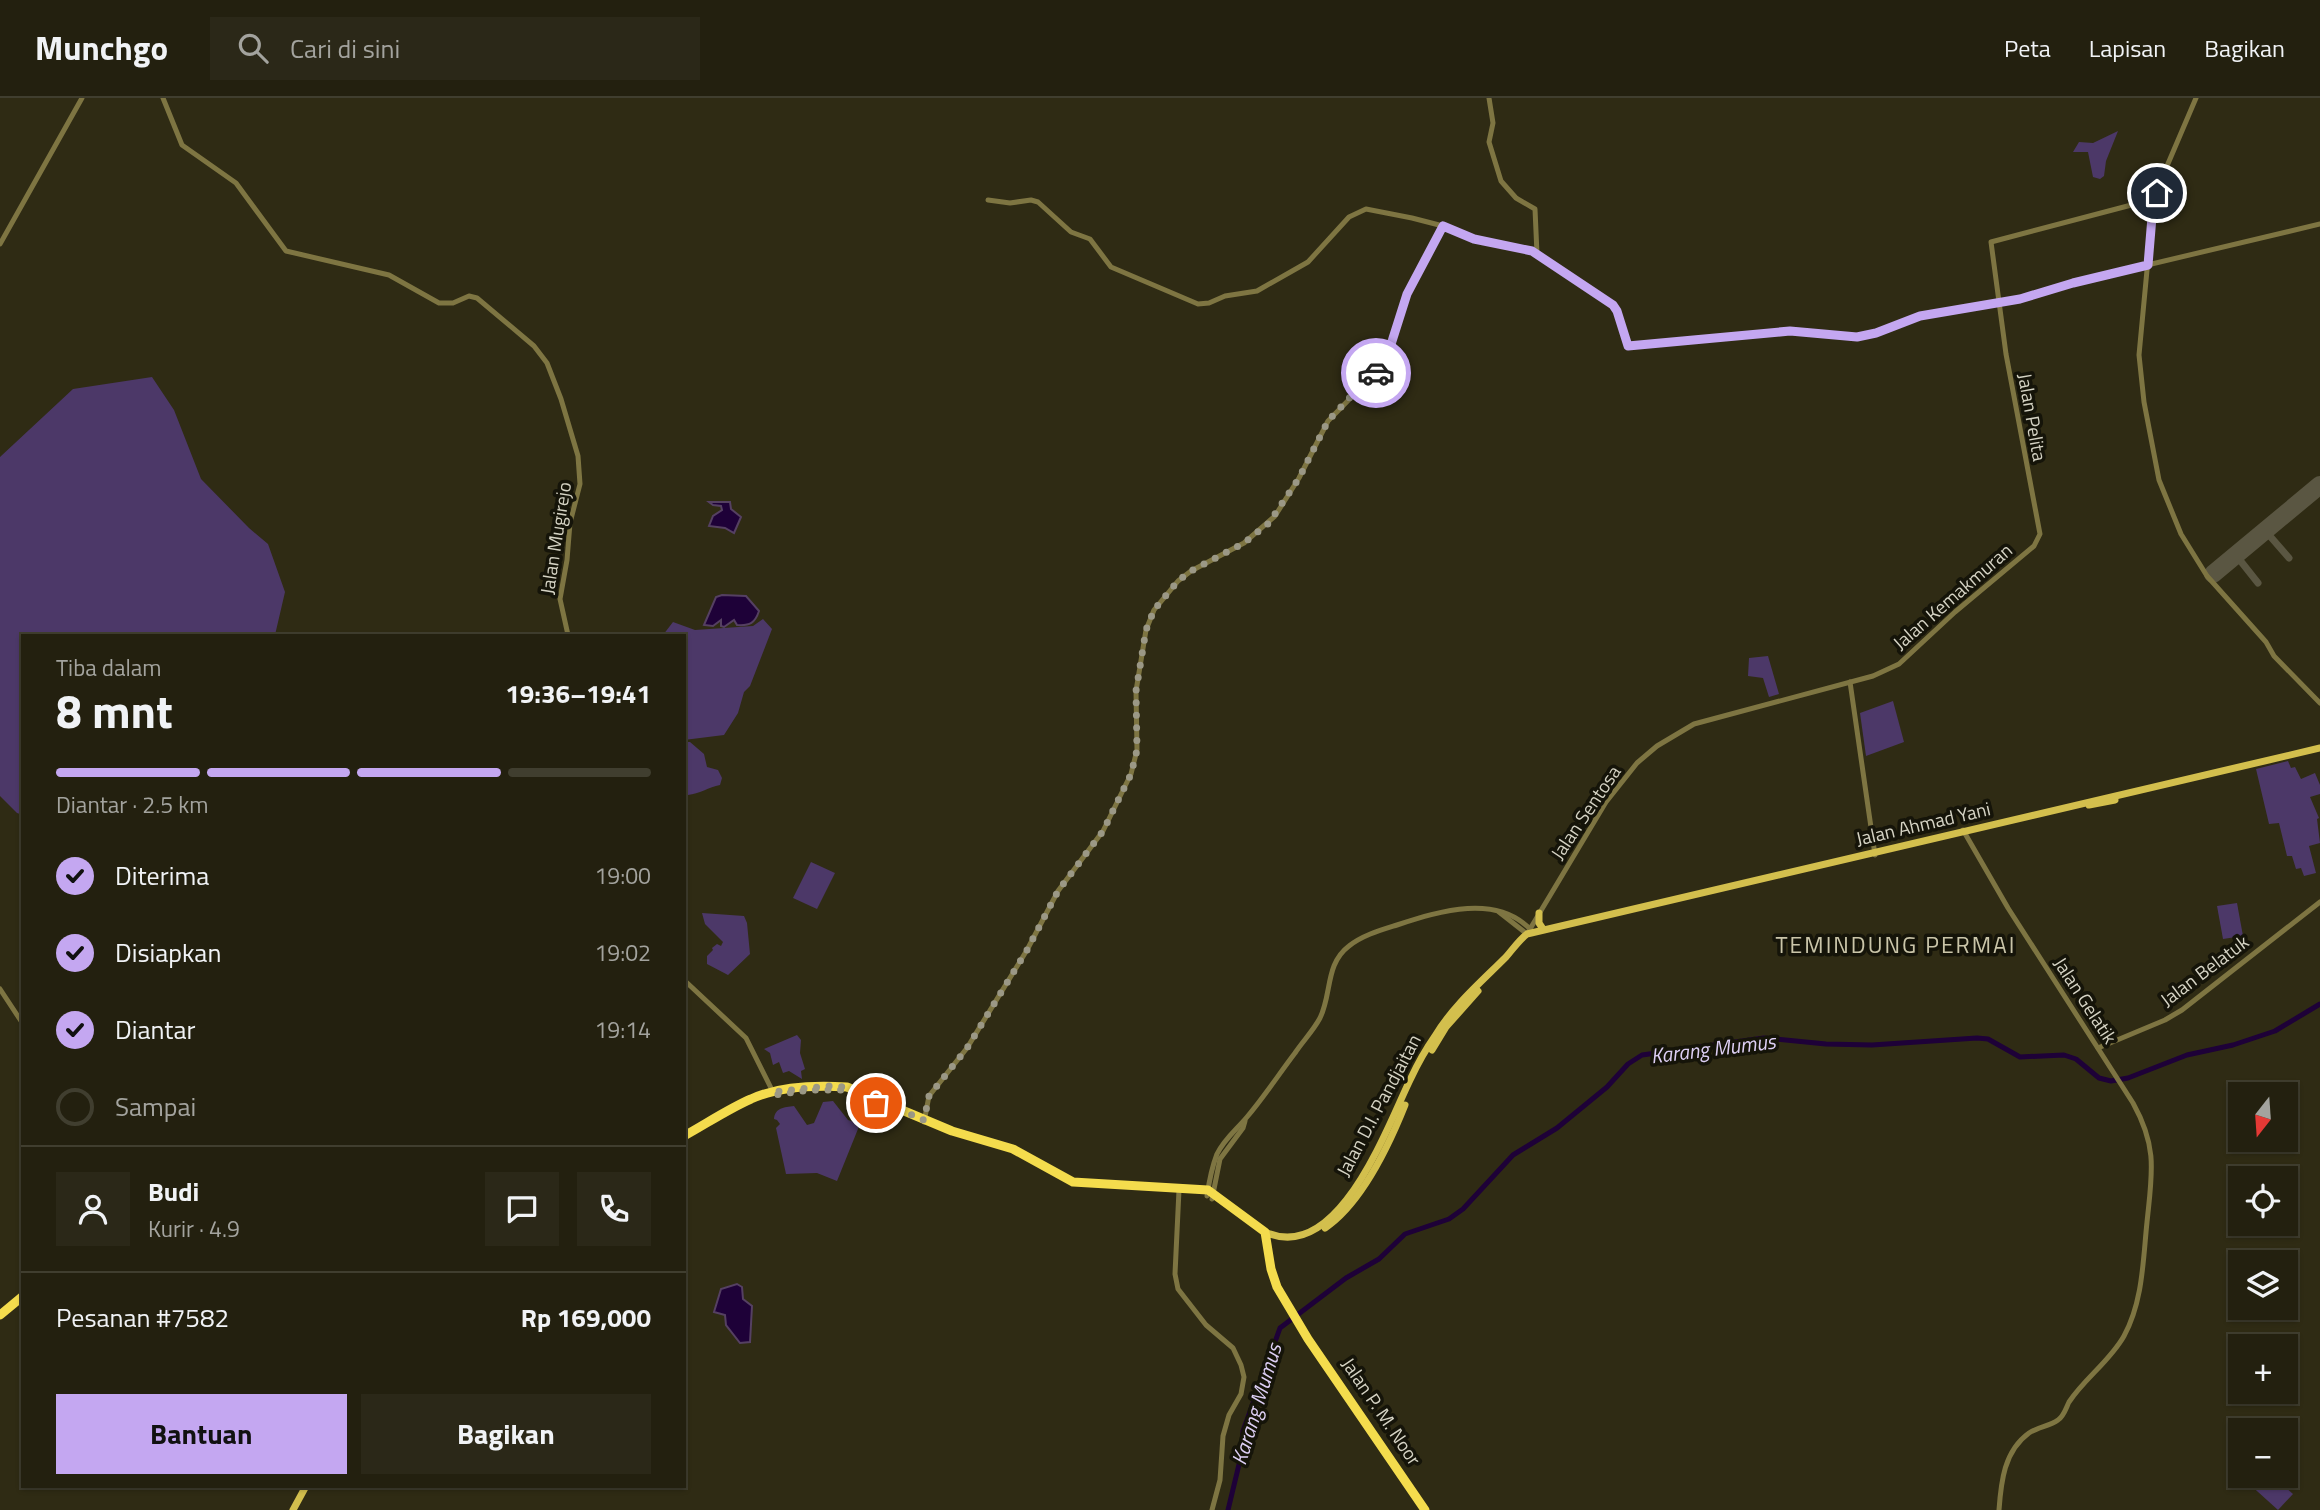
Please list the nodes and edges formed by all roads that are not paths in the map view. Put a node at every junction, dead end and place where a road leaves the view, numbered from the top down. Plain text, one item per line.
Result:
1 (82, 98) edge
2 (163, 98) edge
3 (1489, 98) edge
4 (2196, 98) edge
5 (988, 200) dead end
6 (2154, 206) junction
7 (2320, 224) edge
8 (1443, 226) junction
9 (0, 244) edge
10 (1537, 254) junction
11 (2148, 265) junction
12 (1997, 304) junction
13 (2034, 546) joint
14 (568, 634) edge
15 (1850, 682) junction
16 (2320, 703) edge
17 (2320, 750) edge
18 (1964, 832) junction
19 (1874, 850) junction
20 (2320, 902) edge
21 (1539, 913) joint
22 (1535, 932) junction
23 (686, 982) edge
24 (0, 989) edge
25 (21, 1021) edge
26 (2098, 1048) junction
27 (774, 1094) junction
28 (924, 1122) junction
29 (686, 1137) edge
30 (1015, 1152) junction
31 (1179, 1190) junction
32 (1210, 1194) junction
33 (1266, 1235) junction
34 (21, 1298) edge
35 (0, 1315) edge
36 (305, 1488) edge
37 (1426, 1509) edge
38 (293, 1510) edge
39 (1212, 1510) edge
40 (1999, 1510) edge

1 - 9 street
2 - 14 street, Jalan Mugirejo
3 - 10 street
4 - 6 street
5 - 8 street
6 - 11 street
6 - 12 street, Jalan Pelita
7 - 11 street
8 - 10 street
8 - 28 street
10 - 12 street
11 - 12 street
11 - 16 street
12 - 13 street, Jalan Pelita
13 - 15 street, Jalan Kemakmuran
15 - 19 street
15 - 21 street, Jalan Sentosa
17 - 18 main road, Jalan Ahmad Yani
18 - 19 main road, Jalan Ahmad Yani
18 - 26 street, Jalan Gelatik
19 - 22 main road, Jalan Ahmad Yani
19 - 22 main road, Jalan Ahmad Yani
20 - 26 street, Jalan Belatuk
21 - 22 main road
22 - 32 street
22 - 33 main road, Jalan D.I. Pandjaitan
23 - 27 street
24 - 25 street
26 - 40 street, Jalan Gelatik
27 - 28 highway
27 - 29 highway
28 - 30 highway
30 - 31 highway
30 - 32 highway
31 - 32 highway
31 - 39 street
32 - 33 highway
33 - 37 highway, Jalan P. M. Noor
34 - 35 highway
36 - 38 main road

